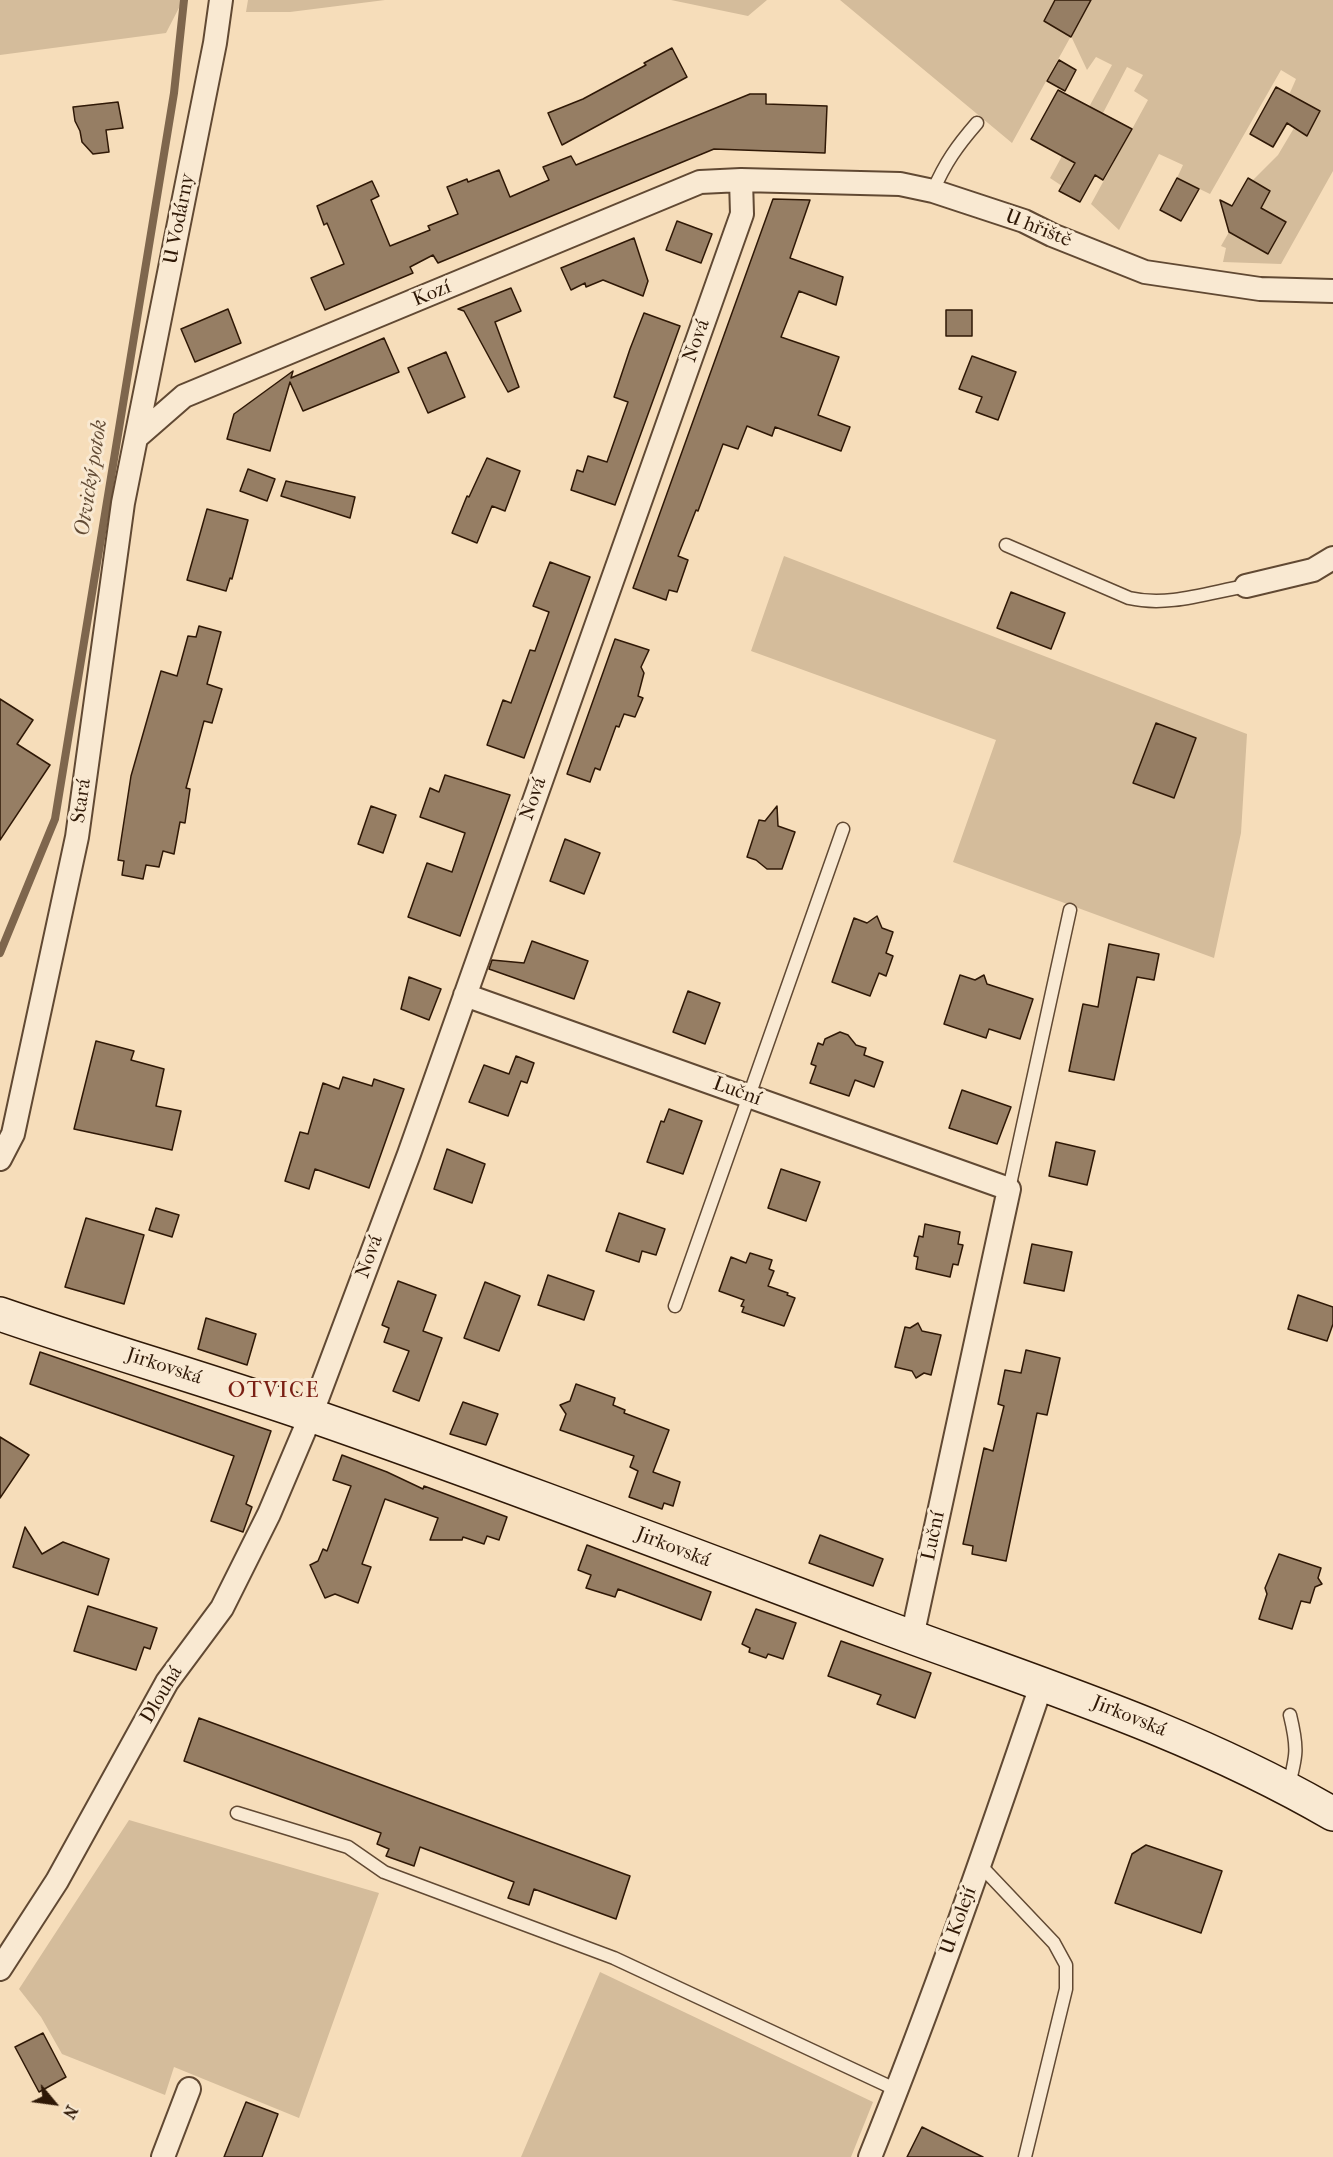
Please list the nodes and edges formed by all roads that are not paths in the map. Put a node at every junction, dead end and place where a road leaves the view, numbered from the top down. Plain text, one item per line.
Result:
1 (221, 0) edge
2 (977, 123) dead end
3 (741, 180) junction
4 (933, 191) junction
5 (1333, 291) edge
6 (137, 437) junction
7 (1006, 545) dead end
8 (1333, 558) edge
9 (1246, 586) joint
10 (843, 829) dead end
11 (1070, 910) dead end
12 (465, 995) junction
13 (748, 1096) junction
14 (0, 1159) edge
15 (1008, 1190) junction
16 (675, 1306) dead end
17 (0, 1314) edge
18 (311, 1415) junction
19 (912, 1637) junction
20 (1041, 1683) junction
21 (1290, 1715) dead end
22 (1288, 1789) junction
23 (237, 1813) dead end
24 (1333, 1814) edge
25 (980, 1865) junction
26 (0, 1969) edge
27 (189, 2090) dead end
28 (897, 2090) junction
29 (163, 2157) edge
30 (870, 2157) edge
31 (1025, 2157) edge

1 - 6 street, U Vodárny
2 - 4 lane
3 - 4 street, U hřiště
3 - 6 street, Kozí
3 - 12 street, Nová
4 - 5 street, U hřiště
6 - 14 street, Stará
7 - 9 lane
8 - 9 street
10 - 13 lane
11 - 15 lane, Luční
12 - 13 street, Luční
12 - 18 street, Nová
13 - 15 street, Luční
13 - 16 lane
15 - 19 street, Luční
17 - 18 main road, Jirkovská
18 - 19 main road, Jirkovská
18 - 26 street, Dlouhá
19 - 20 main road, Jirkovská
20 - 22 main road, Jirkovská
20 - 25 street, U Kolejí
21 - 22 lane
22 - 24 main road, Jirkovská
23 - 28 lane
25 - 28 street, U Kolejí
25 - 31 lane
27 - 29 street
28 - 30 street, U Kolejí

